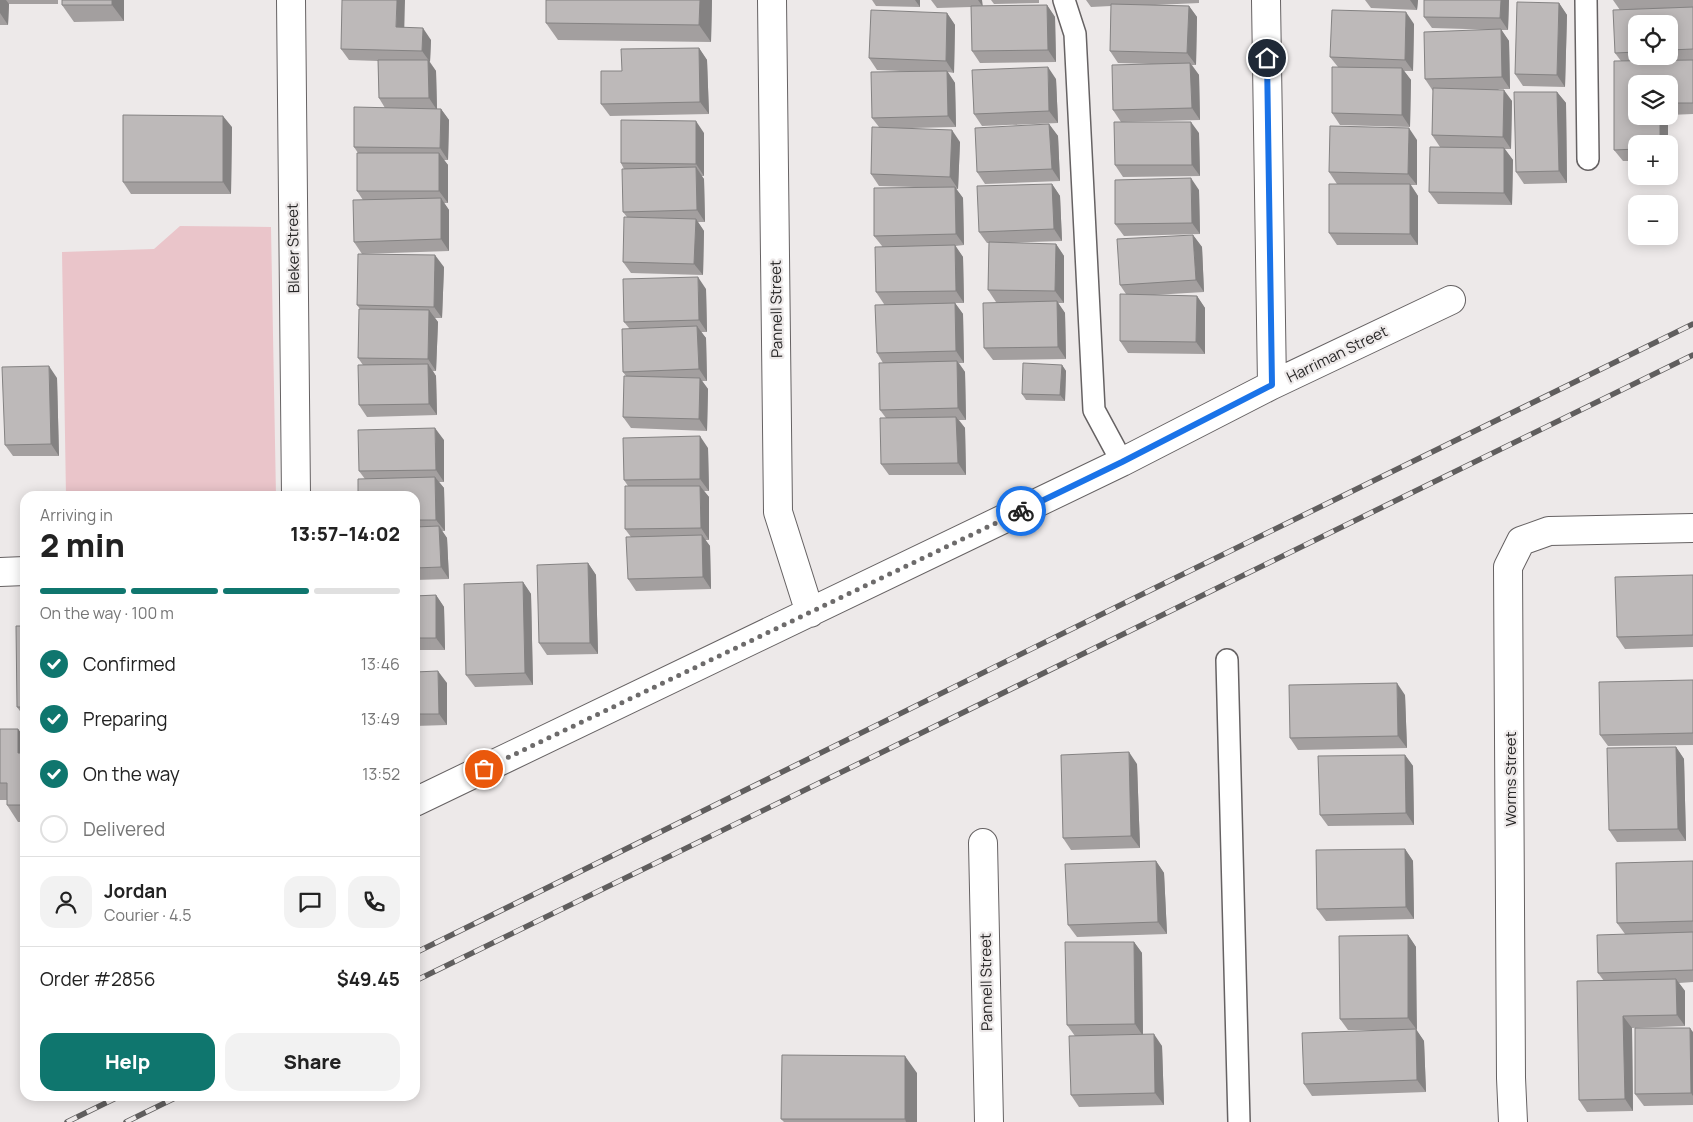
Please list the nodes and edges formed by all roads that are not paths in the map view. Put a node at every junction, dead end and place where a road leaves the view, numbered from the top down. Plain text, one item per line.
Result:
1 (291, 0) edge
2 (772, 0) edge
3 (1064, 0) edge
4 (1266, 0) edge
5 (1586, 0) edge
6 (1588, 159) dead end
7 (1451, 300) dead end
8 (1272, 385) junction
9 (1122, 462) junction
10 (296, 491) edge
11 (1693, 528) edge
12 (0, 572) edge
13 (20, 572) edge
14 (810, 613) junction
15 (1227, 660) dead end
16 (420, 800) edge
17 (982, 843) dead end
18 (989, 1122) edge
19 (1238, 1122) edge
20 (1513, 1122) edge

1 - 10 street, Bleker Street
2 - 14 street, Pannell Street
3 - 9 lane
4 - 8 street
5 - 6 lane
7 - 8 street, Harriman Street
8 - 9 street, Harriman Street
9 - 14 street, Harriman Street
11 - 20 street, Worms Street
12 - 13 street
14 - 16 street, Harriman Street
15 - 19 lane
17 - 18 street, Pannell Street

